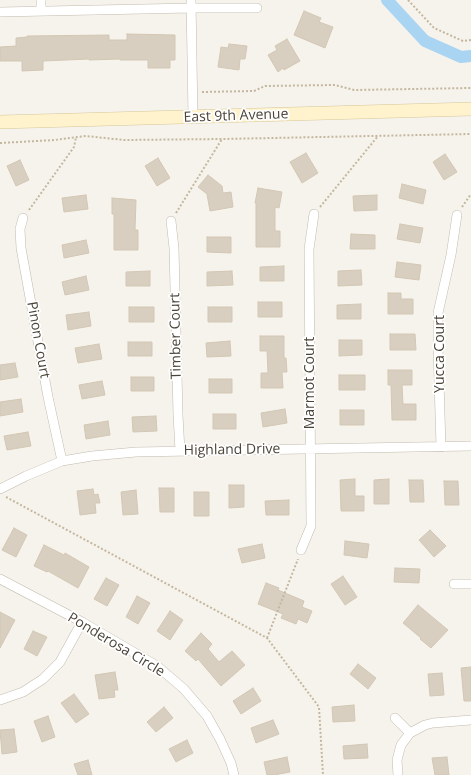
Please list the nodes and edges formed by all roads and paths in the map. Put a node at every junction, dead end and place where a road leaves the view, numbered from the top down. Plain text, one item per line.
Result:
1 (41, 0) edge
2 (408, 0) edge
3 (191, 4) edge
4 (257, 8) dead end
5 (41, 11) junction
6 (0, 12) edge
7 (471, 40) edge
8 (471, 88) edge
9 (193, 92) junction
10 (471, 109) edge
11 (193, 117) junction
12 (0, 122) edge
13 (471, 134) edge
14 (378, 136) junction
15 (76, 137) junction
16 (222, 139) junction
17 (0, 143) edge
18 (471, 194) edge
19 (314, 214) joint
20 (457, 215) joint
21 (23, 218) joint
22 (171, 221) joint
23 (471, 446) edge
24 (441, 447) junction
25 (310, 449) junction
26 (180, 451) junction
27 (62, 461) junction
28 (0, 489) edge
29 (0, 493) edge
30 (301, 550) joint
31 (0, 579) edge
32 (454, 584) dead end
33 (471, 584) edge
34 (82, 622) junction
35 (267, 638) junction
36 (0, 700) edge
37 (395, 718) dead end
38 (471, 720) edge
39 (410, 733) junction
40 (234, 775) edge
41 (323, 775) edge
42 (398, 775) edge

1 - 5 street
2 - 7 path
3 - 4 street
3 - 5 street
3 - 9 street
5 - 6 street
8 - 9 path
9 - 11 street
10 - 11 main road, East 9th Avenue
11 - 12 main road, East 9th Avenue
13 - 14 path
14 - 16 path
14 - 19 path
15 - 16 path
15 - 17 path
15 - 21 path
16 - 22 path
18 - 20 path
19 - 25 street, Marmot Court
20 - 24 street, Yucca Court
21 - 27 street, Pinon Court
22 - 26 street, Timber Court
23 - 24 street, Highland Drive
24 - 25 street, Highland Drive
25 - 26 street, Highland Drive
25 - 30 street, Marmot Court
26 - 27 street, Highland Drive
27 - 28 street, Highland Drive
29 - 35 path
30 - 35 path
31 - 34 street, Ponderosa Circle
32 - 33 street
34 - 36 street
34 - 40 street, Ponderosa Circle
35 - 41 path
37 - 39 street
38 - 39 street
39 - 42 street

